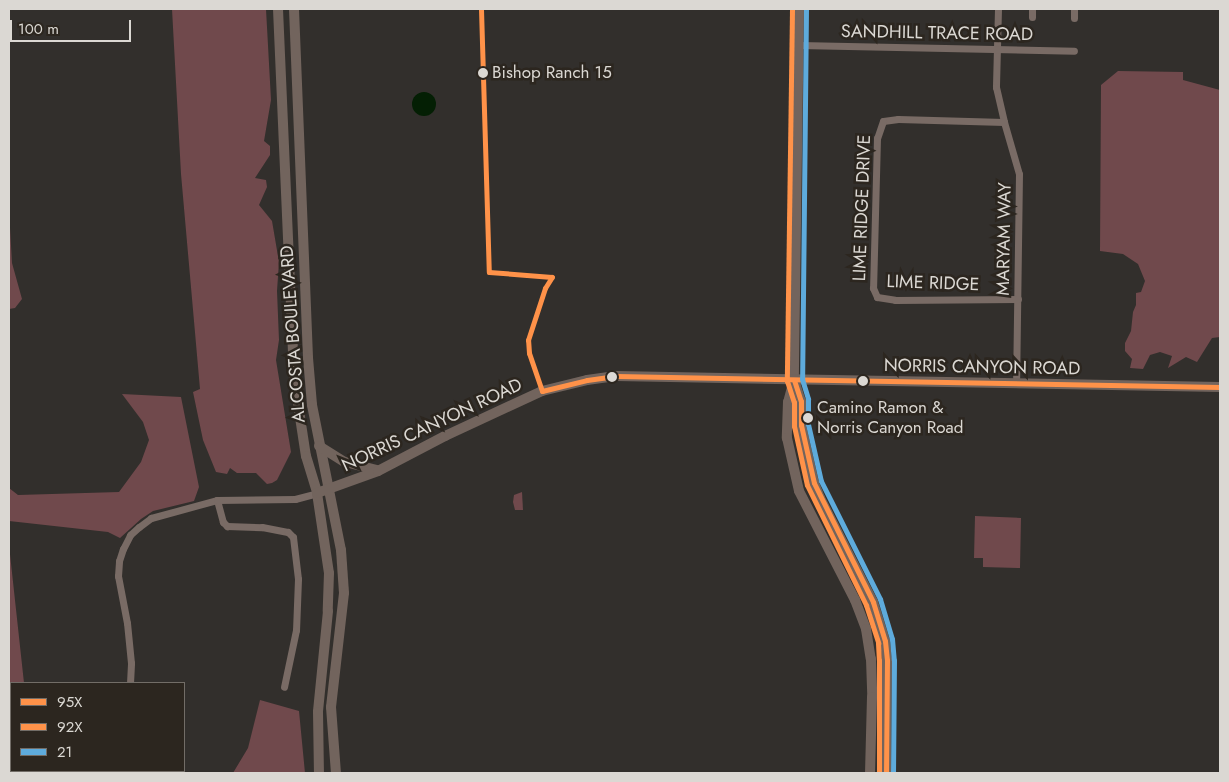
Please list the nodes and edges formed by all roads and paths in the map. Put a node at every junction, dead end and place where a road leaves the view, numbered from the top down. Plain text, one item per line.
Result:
1 (278, 9) edge
2 (294, 9) edge
3 (799, 9) edge
4 (998, 9) edge
5 (1074, 9) edge
6 (1074, 18) dead end
7 (799, 45) junction
8 (997, 49) junction
9 (1074, 51) dead end
10 (1004, 122) junction
11 (877, 297) joint
12 (1018, 299) junction
13 (794, 380) junction
14 (1016, 384) junction
15 (1220, 386) edge
16 (319, 446) junction
17 (378, 471) junction
18 (330, 490) junction
19 (317, 493) junction
20 (216, 500) junction
21 (130, 682) edge
22 (284, 687) dead end
23 (319, 773) edge
24 (336, 773) edge
25 (870, 773) edge
26 (886, 773) edge

1 - 19 main road, ALCOSTA BOULEVARD
2 - 16 main road, ALCOSTA BOULEVARD
3 - 7 main road
4 - 8 street, MARYAM WAY
5 - 6 street
7 - 8 street, SANDHILL TRACE ROAD
7 - 13 main road
8 - 9 street, SANDHILL TRACE ROAD
8 - 10 street, MARYAM WAY
10 - 11 street, LIME RIDGE DRIVE
10 - 12 street, MARYAM WAY
11 - 12 street, LIME RIDGE
12 - 14 street, MARYAM WAY
13 - 14 main road, NORRIS CANYON ROAD
13 - 17 main road, NORRIS CANYON ROAD
13 - 25 main road
13 - 26 main road
14 - 15 main road, NORRIS CANYON ROAD
16 - 17 main road
16 - 18 main road, ALCOSTA BOULEVARD
17 - 18 main road, NORRIS CANYON ROAD
18 - 19 main road, NORRIS CANYON ROAD
18 - 24 main road, ALCOSTA BOULEVARD
19 - 20 street
19 - 23 main road, ALCOSTA BOULEVARD
20 - 21 street
20 - 22 street

